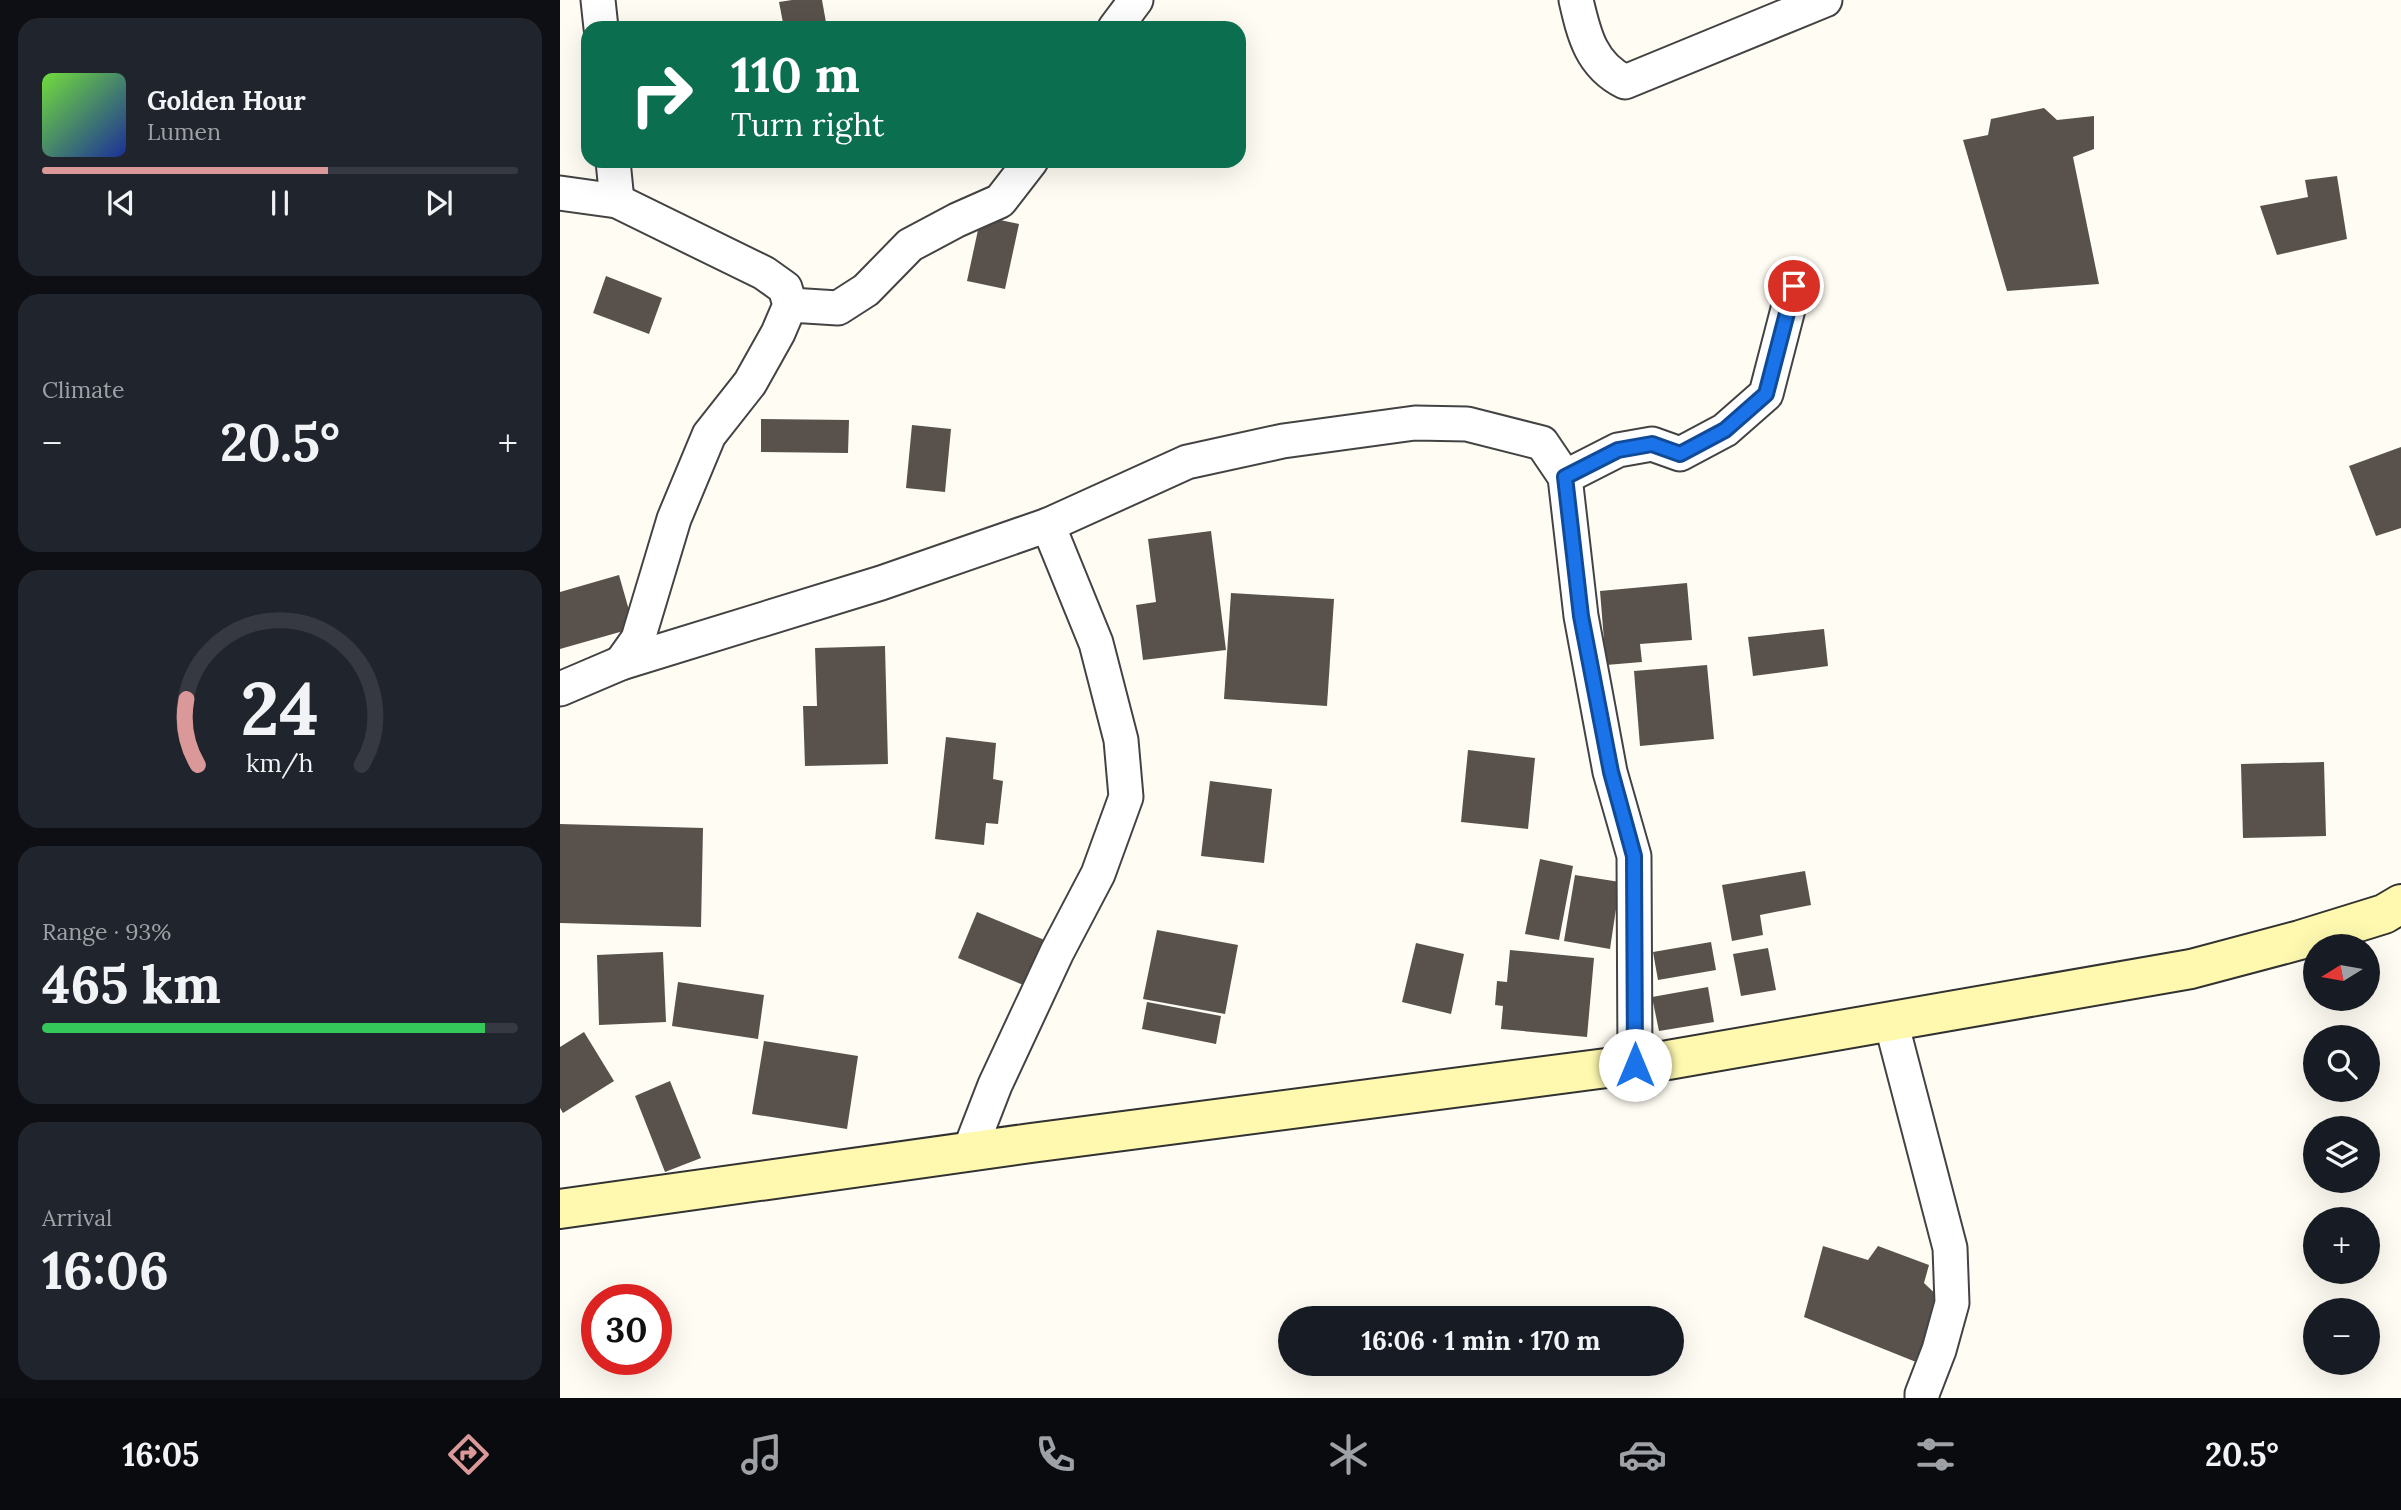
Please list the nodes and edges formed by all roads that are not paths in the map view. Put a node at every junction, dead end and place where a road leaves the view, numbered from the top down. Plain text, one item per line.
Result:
1 (598, 0) edge
2 (1136, 0) edge
3 (1576, 0) edge
4 (1825, 0) edge
5 (600, 21) edge
6 (1120, 21) edge
7 (614, 168) edge
8 (1026, 168) edge
9 (560, 193) edge
10 (617, 201) junction
11 (1794, 286) dead end
12 (790, 305) junction
13 (1565, 477) junction
14 (1048, 525) junction
15 (621, 663) junction
16 (560, 689) edge
17 (2401, 904) edge
18 (1891, 1022) junction
19 (1635, 1065) junction
20 (969, 1152) junction
21 (560, 1209) edge
22 (1922, 1398) edge

1 - 5 street
2 - 6 street
3 - 4 street
7 - 10 street
8 - 12 street
9 - 10 street
10 - 12 street
11 - 13 street
12 - 15 street
13 - 14 street
13 - 19 street
14 - 15 street
14 - 20 street
15 - 16 street
17 - 18 main road
18 - 19 main road
18 - 22 street
19 - 20 main road
20 - 21 main road

